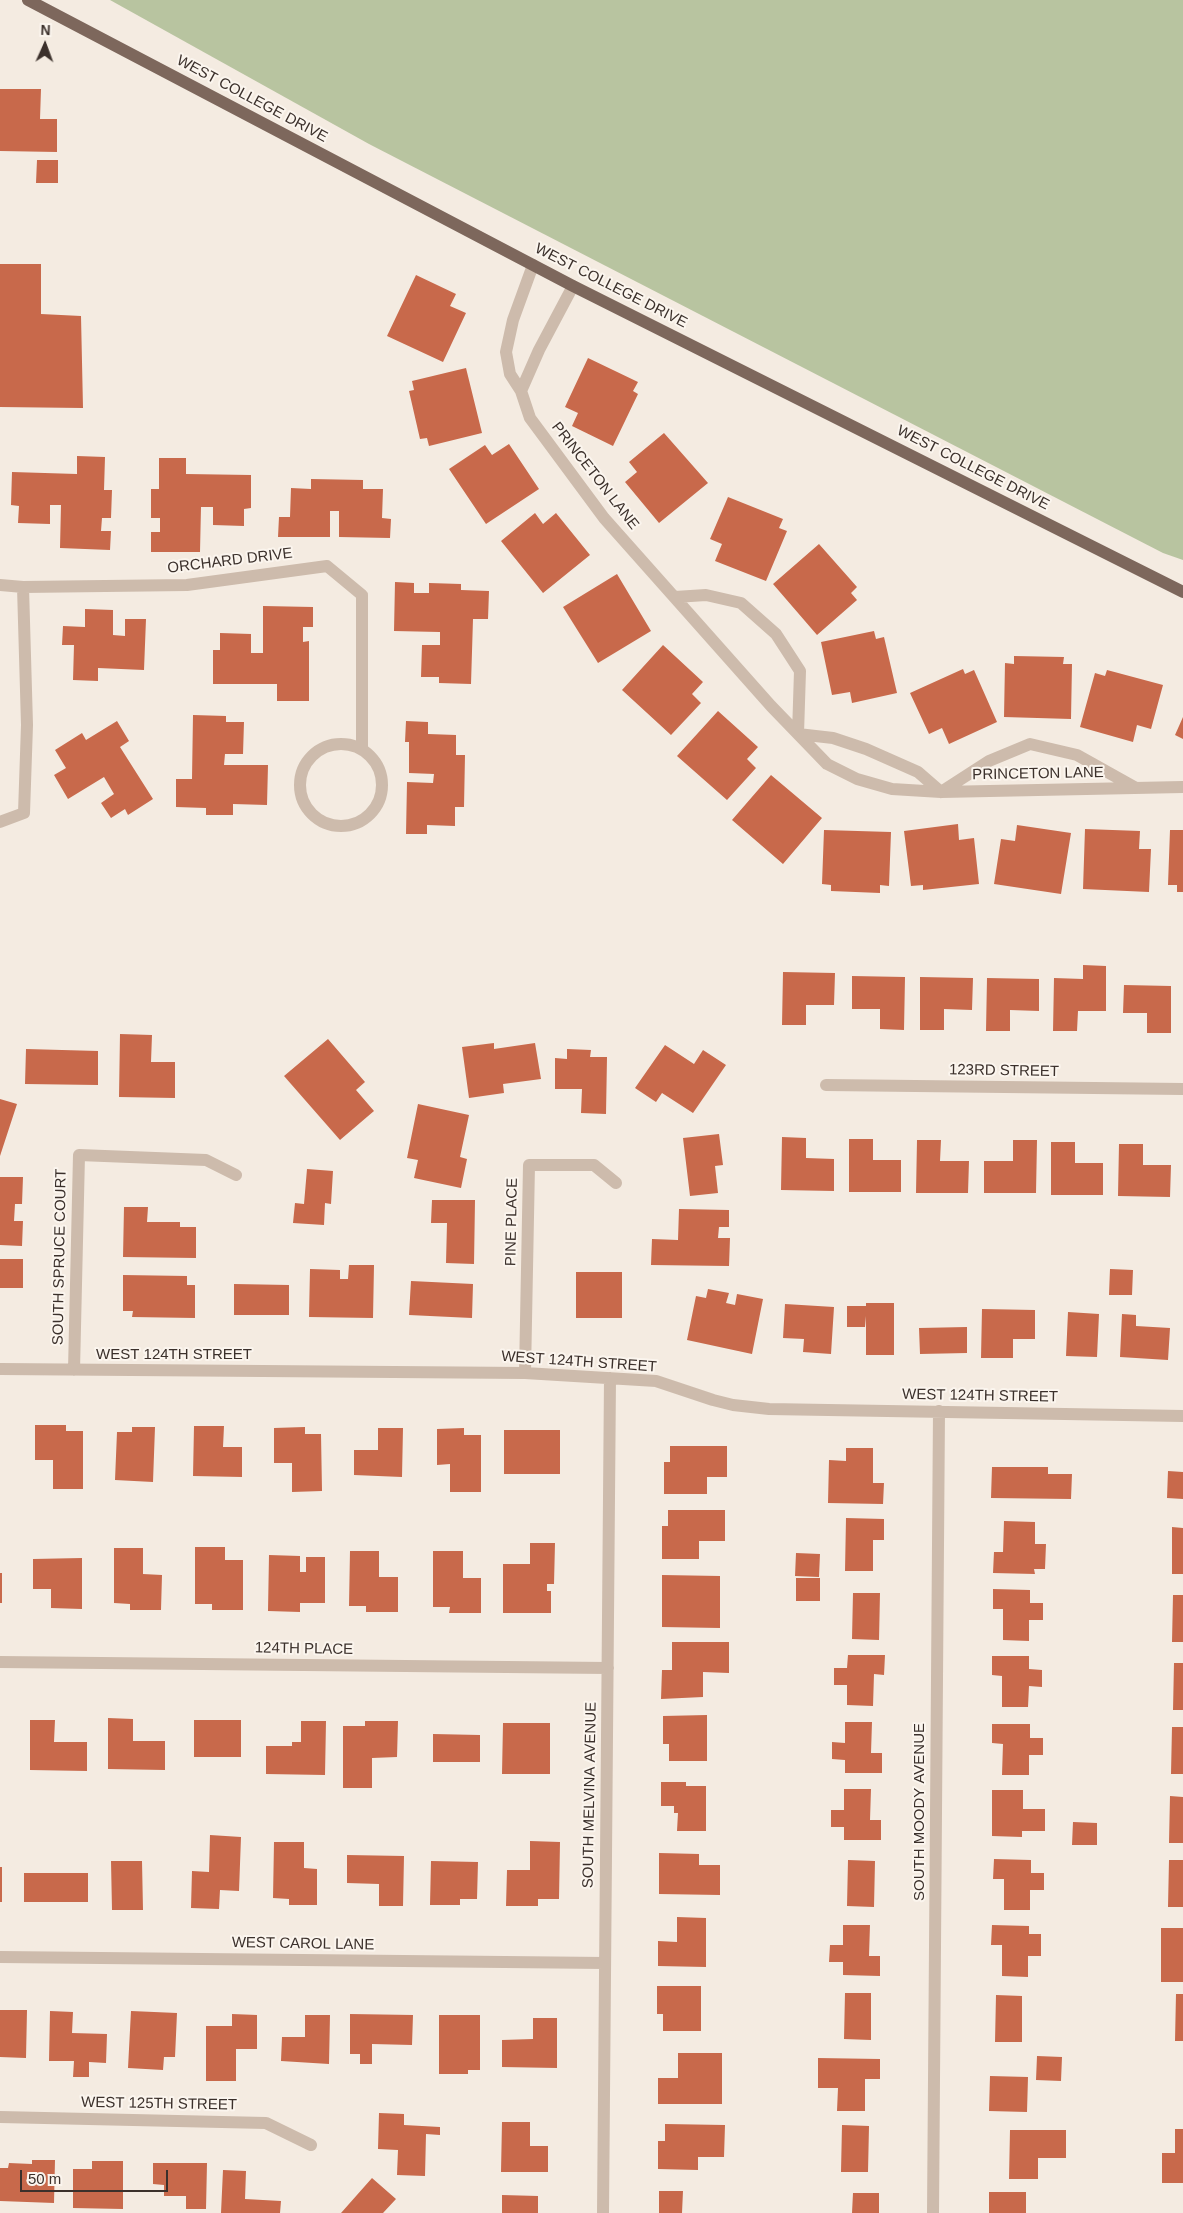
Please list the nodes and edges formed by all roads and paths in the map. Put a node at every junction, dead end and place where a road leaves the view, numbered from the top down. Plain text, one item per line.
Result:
1 (28, 0) edge
2 (533, 265) junction
3 (573, 286) junction
4 (521, 391) junction
5 (0, 584) edge
6 (23, 587) junction
7 (1183, 592) edge
8 (675, 597) junction
9 (798, 734) junction
10 (362, 749) junction
11 (1183, 787) edge
12 (1137, 788) junction
13 (941, 792) junction
14 (0, 822) edge
15 (826, 1085) dead end
16 (1183, 1089) edge
17 (236, 1175) dead end
18 (616, 1183) dead end
19 (0, 1369) edge
20 (74, 1370) junction
21 (525, 1373) junction
22 (610, 1378) junction
23 (939, 1411) junction
24 (1183, 1416) edge
25 (0, 1662) edge
26 (608, 1668) junction
27 (0, 1957) edge
28 (605, 1963) junction
29 (0, 2117) edge
30 (311, 2145) dead end
31 (603, 2213) edge
32 (933, 2213) edge

1 - 2 main road, WEST COLLEGE DRIVE
2 - 3 main road, WEST COLLEGE DRIVE
2 - 4 street, PRINCETON LANE
3 - 4 street
3 - 7 main road, WEST COLLEGE DRIVE
4 - 8 street, PRINCETON LANE
5 - 6 street, ORCHARD DRIVE
6 - 10 street, ORCHARD DRIVE
6 - 14 street
8 - 9 street, PRINCETON LANE
8 - 9 street
9 - 13 street
9 - 13 street, PRINCETON LANE
10 - 10 street
11 - 12 street, PRINCETON LANE
12 - 13 street, PRINCETON LANE
12 - 13 street, PRINCETON LANE
15 - 16 street, 123RD STREET
17 - 20 street, SOUTH SPRUCE COURT
18 - 21 street, PINE PLACE
19 - 20 street, WEST 124TH STREET
20 - 21 street, WEST 124TH STREET
21 - 22 street, WEST 124TH STREET
22 - 23 street, WEST 124TH STREET
22 - 26 street, SOUTH MELVINA AVENUE
23 - 24 street, WEST 124TH STREET
23 - 32 street, SOUTH MOODY AVENUE
25 - 26 street, 124TH PLACE
26 - 28 street, SOUTH MELVINA AVENUE
27 - 28 street, WEST CAROL LANE
28 - 31 street, SOUTH MELVINA AVENUE
29 - 30 street, WEST 125TH STREET

